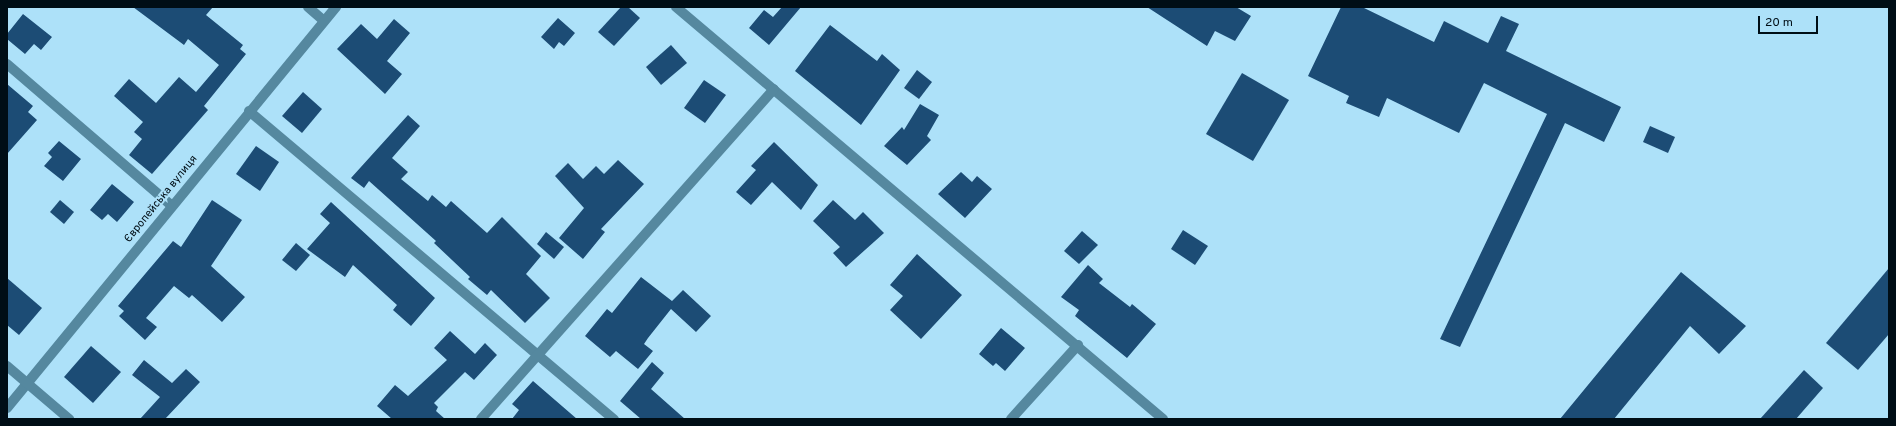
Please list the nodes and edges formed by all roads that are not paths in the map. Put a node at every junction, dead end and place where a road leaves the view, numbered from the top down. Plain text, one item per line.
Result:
1 (308, 7) edge
2 (336, 7) edge
3 (676, 7) edge
4 (324, 22) junction
5 (7, 64) edge
6 (774, 89) junction
7 (249, 111) junction
8 (171, 205) junction
9 (1078, 345) junction
10 (539, 355) junction
11 (7, 366) edge
12 (27, 383) junction
13 (7, 408) edge
14 (69, 419) edge
15 (481, 419) edge
16 (614, 419) edge
17 (1011, 419) edge
18 (1163, 419) edge

1 - 4 street
2 - 4 street, Європейська вулиця
3 - 6 street
4 - 7 street, Європейська вулиця
5 - 8 street
6 - 9 street
6 - 10 street
7 - 8 street, Європейська вулиця
7 - 10 street
8 - 12 street, Європейська вулиця
9 - 17 street
9 - 18 street
10 - 15 street
10 - 16 street
11 - 12 street
12 - 13 street, Європейська вулиця
12 - 14 street

